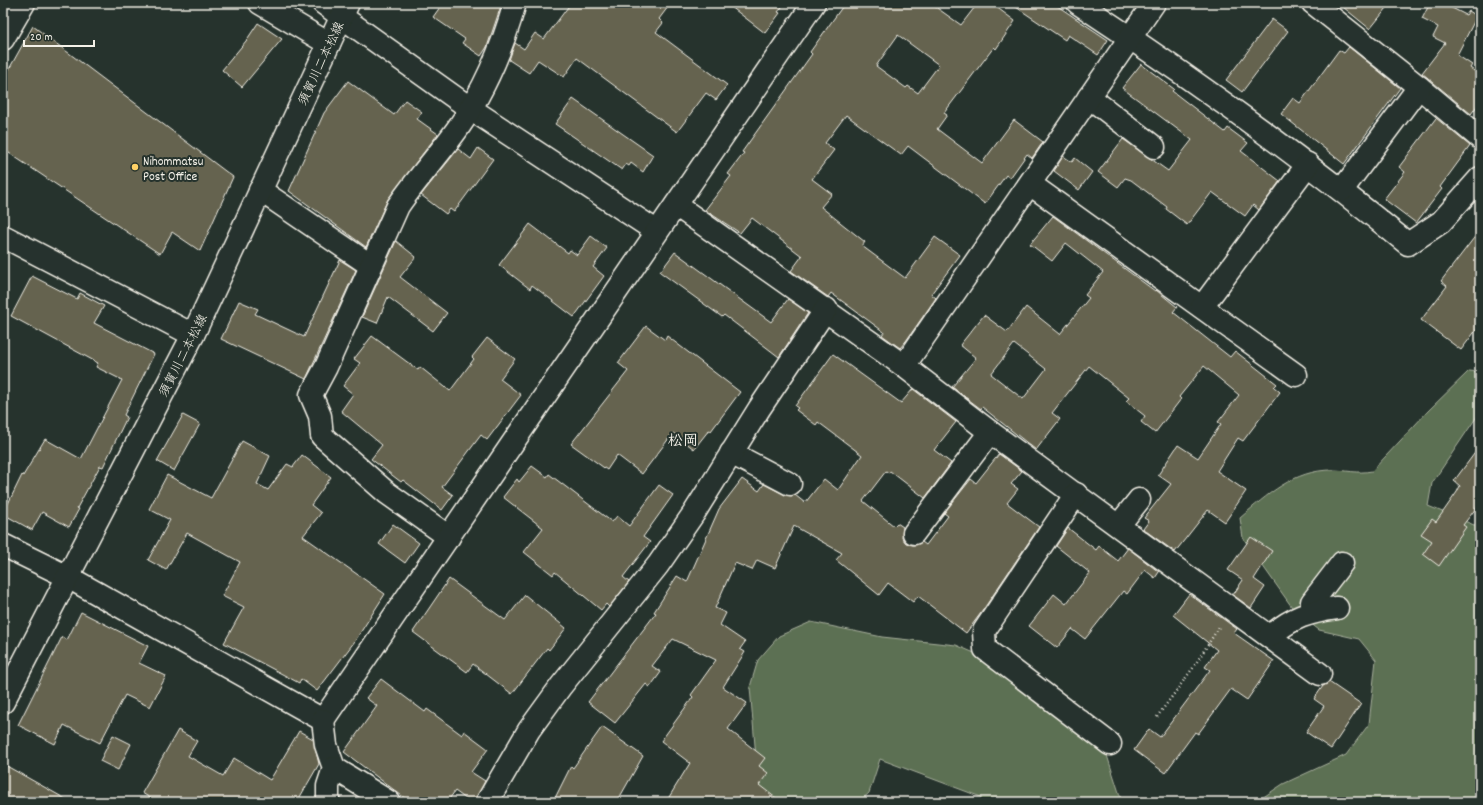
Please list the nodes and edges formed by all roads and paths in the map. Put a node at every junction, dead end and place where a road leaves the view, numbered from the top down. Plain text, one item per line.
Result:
1 (24, 3) edge
2 (260, 3) edge
3 (323, 3) edge
4 (515, 3) edge
5 (814, 3) edge
6 (1078, 3) edge
7 (1154, 3) edge
8 (1313, 3) edge
9 (345, 10) edge
10 (1130, 37) junction
11 (3, 38) edge
12 (329, 44) junction
13 (1419, 87) junction
14 (1089, 97) junction
15 (471, 109) junction
16 (1480, 138) edge
17 (1154, 147) dead end
18 (1308, 164) junction
19 (1480, 178) edge
20 (1030, 184) junction
21 (260, 190) junction
22 (1342, 190) junction
23 (676, 205) junction
24 (656, 231) junction
25 (3, 236) edge
26 (370, 265) junction
27 (1202, 307) junction
28 (826, 309) junction
29 (193, 335) junction
30 (904, 366) junction
31 (1296, 375) dead end
32 (990, 432) junction
33 (731, 453) junction
34 (790, 484) dead end
35 (1076, 494) junction
36 (1139, 500) dead end
37 (1119, 526) junction
38 (914, 533) dead end
39 (448, 537) junction
40 (3, 545) edge
41 (1342, 563) dead end
42 (68, 577) junction
43 (1231, 608) junction
44 (1337, 608) dead end
45 (1311, 612) junction
46 (1270, 636) junction
47 (1320, 674) dead end
48 (3, 702) edge
49 (1157, 717) dead end
50 (323, 720) junction
51 (1110, 744) dead end
52 (334, 768) junction
53 (328, 802) edge
54 (389, 802) edge
55 (487, 802) edge

1 - 11 street
2 - 12 street
3 - 9 street
4 - 15 street
5 - 23 street
6 - 10 street
7 - 10 street
8 - 13 street
9 - 12 street, 須賀川二本松線
9 - 15 street
10 - 14 street
10 - 18 street
12 - 21 street, 須賀川二本松線
13 - 16 street
13 - 22 street
14 - 17 street
14 - 20 street
15 - 24 street
15 - 26 street
18 - 22 street
18 - 27 street
19 - 22 street
20 - 27 street
20 - 30 street
21 - 26 street
21 - 29 street, 須賀川二本松線
23 - 24 street
23 - 28 street
24 - 39 street
25 - 29 street
26 - 39 street
27 - 31 street
28 - 30 street
28 - 33 street
29 - 42 street, 須賀川二本松線
30 - 32 street
32 - 35 street
32 - 38 street
33 - 34 street
33 - 55 street
35 - 37 street
35 - 51 street
36 - 37 street
37 - 43 street
39 - 50 street
40 - 42 street
41 - 45 street
42 - 48 street, 須賀川二本松線
42 - 50 street
43 - 46 street
43 - 49 path
44 - 45 street
45 - 46 street
46 - 47 street
50 - 52 street
52 - 53 street
52 - 54 street

